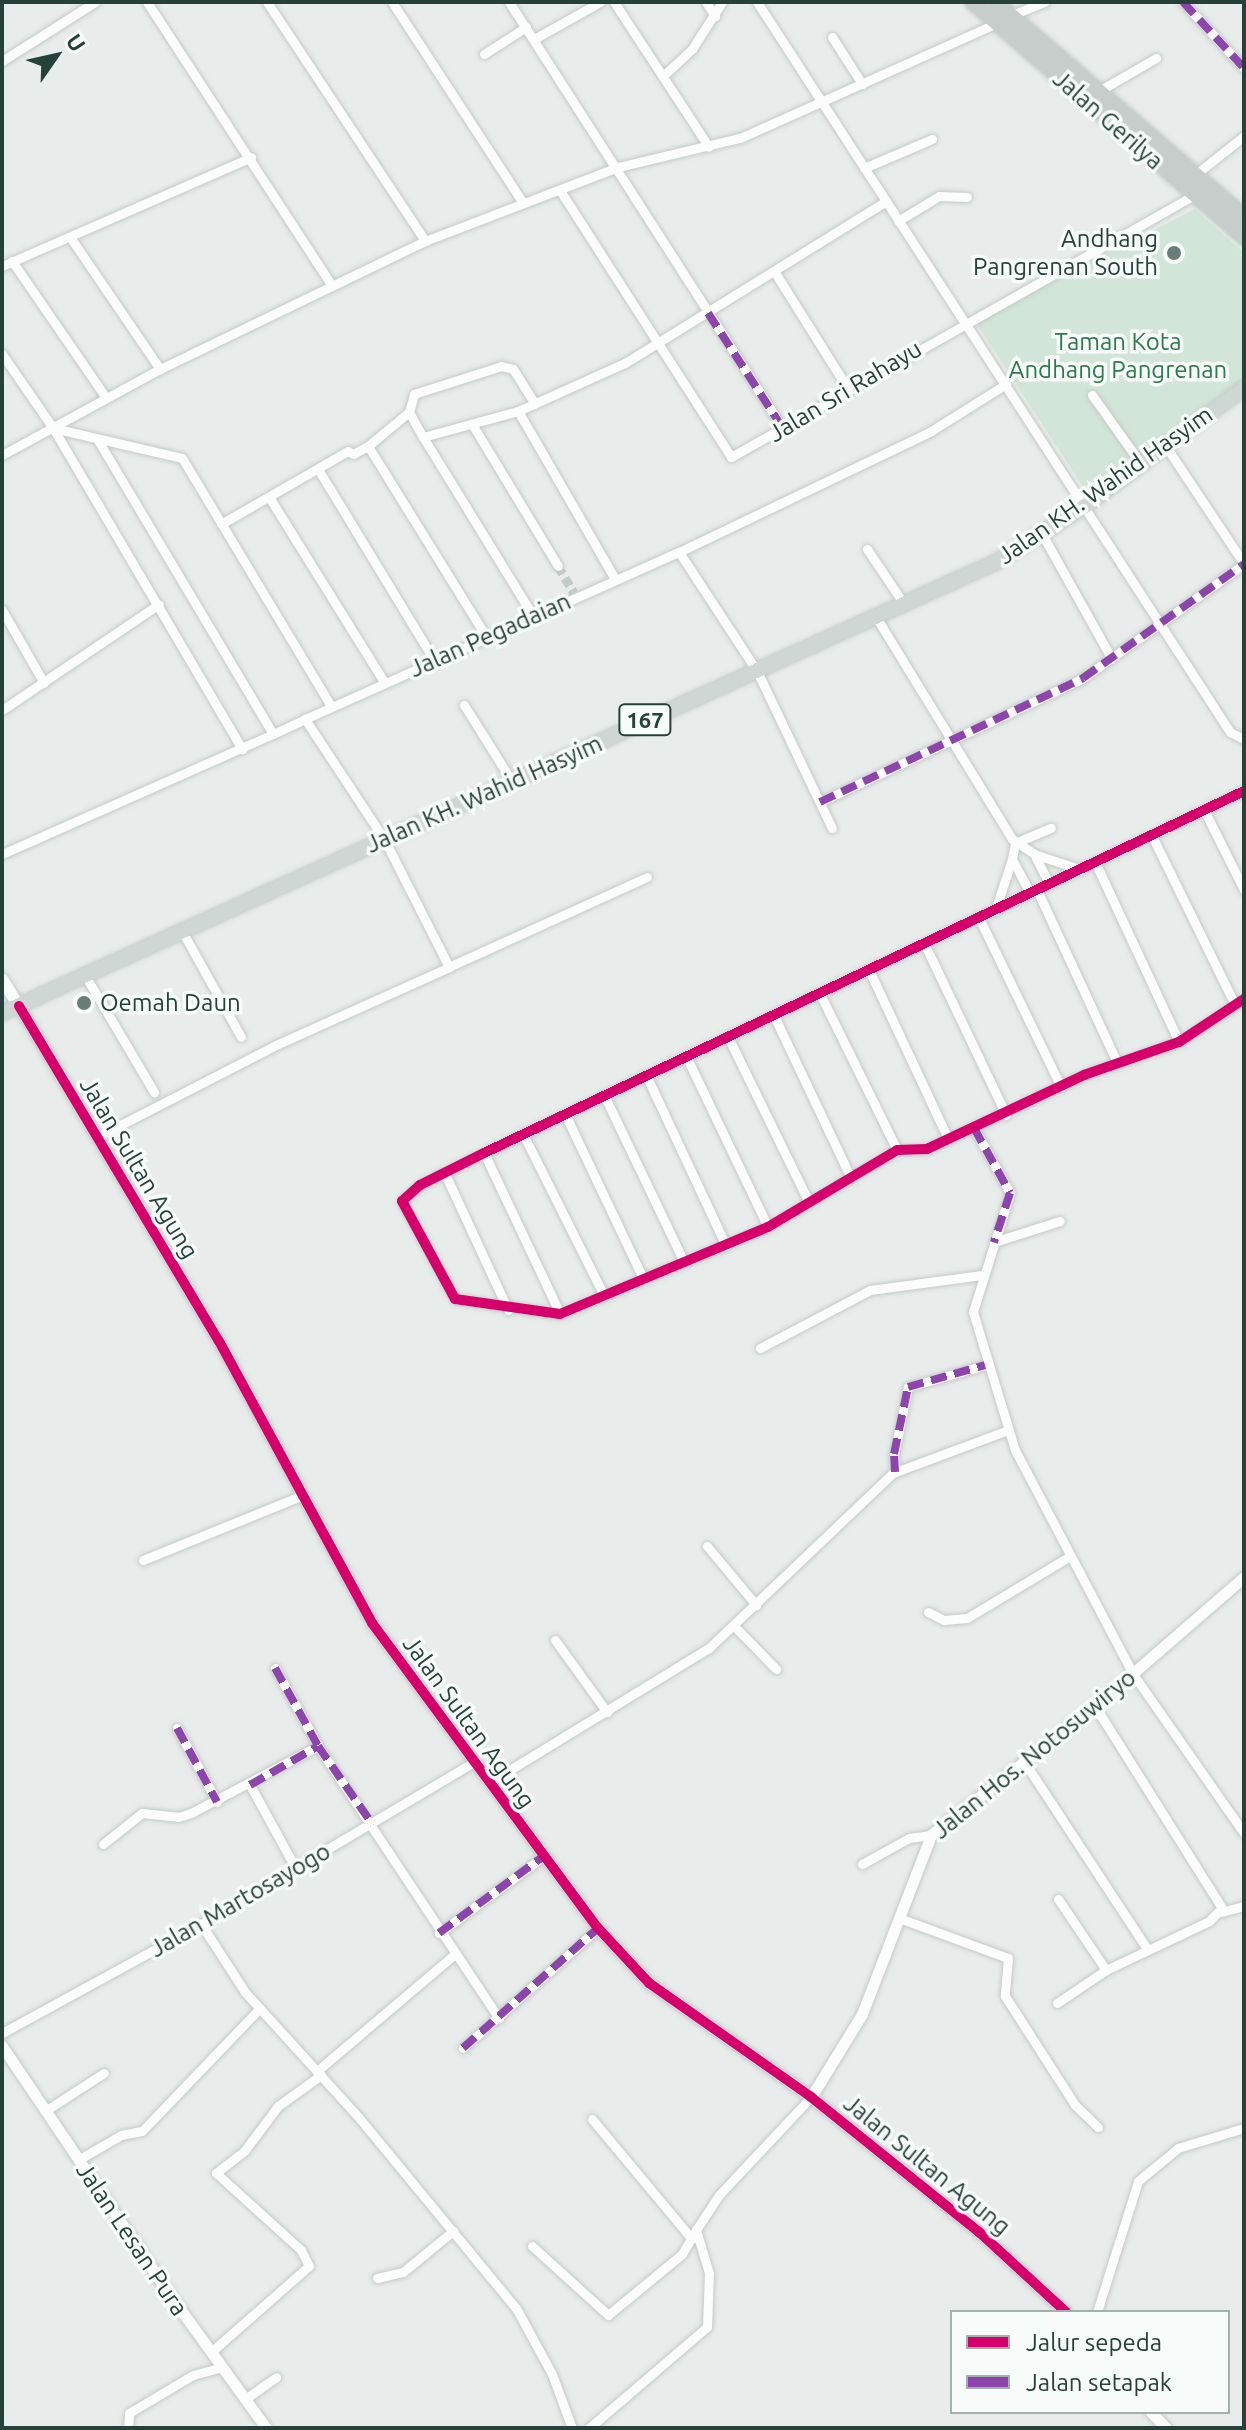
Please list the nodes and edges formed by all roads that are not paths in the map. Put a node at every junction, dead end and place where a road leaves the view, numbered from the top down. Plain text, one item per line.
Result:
1 (95, 2) edge
2 (147, 2) edge
3 (267, 2) edge
4 (392, 2) edge
5 (509, 2) edge
6 (600, 2) edge
7 (614, 2) edge
8 (706, 2) edge
9 (722, 2) edge
10 (757, 2) edge
11 (972, 2) edge
12 (996, 2) edge
13 (1045, 2) edge
14 (1183, 2) edge
15 (1012, 15) junction
16 (715, 16) junction
17 (997, 23) junction
18 (526, 27) junction
19 (832, 37) dead end
20 (534, 39) junction
21 (484, 54) dead end
22 (1156, 58) dead end
23 (2, 61) edge
24 (1244, 68) edge
25 (663, 76) junction
26 (862, 84) junction
27 (1099, 91) junction
28 (823, 103) junction
29 (1131, 129) junction
30 (1244, 136) edge
31 (932, 139) dead end
32 (709, 147) junction
33 (251, 157) junction
34 (618, 167) junction
35 (864, 168) junction
36 (1196, 174) junction
37 (561, 192) junction
38 (1194, 195) junction
39 (967, 197) dead end
40 (886, 201) junction
41 (523, 203) junction
42 (1244, 216) edge
43 (898, 221) junction
44 (70, 237) junction
45 (1244, 238) edge
46 (425, 241) junction
47 (7, 264) edge
48 (774, 271) junction
49 (332, 286) junction
50 (708, 313) junction
51 (965, 321) junction
52 (656, 346) junction
53 (2, 354) edge
54 (160, 369) junction
55 (1006, 384) junction
56 (1244, 388) edge
57 (848, 389) junction
58 (1092, 395) dead end
59 (106, 398) junction
60 (535, 404) junction
61 (518, 411) junction
62 (409, 412) junction
63 (472, 424) junction
64 (58, 426) junction
65 (782, 427) junction
66 (423, 437) junction
67 (99, 442) junction
68 (1165, 445) junction
69 (368, 446) junction
70 (2, 455) edge
71 (1141, 464) junction
72 (318, 469) junction
73 (269, 497) junction
74 (1085, 506) junction
75 (221, 524) junction
76 (1042, 534) junction
77 (867, 549) dead end
78 (679, 552) junction
79 (1244, 564) edge
80 (558, 566) tunnel mouth
81 (615, 579) junction
82 (159, 604) junction
83 (904, 604) junction
84 (2, 610) edge
85 (533, 616) junction
86 (876, 617) junction
87 (1160, 626) junction
88 (487, 638) junction
89 (1112, 659) junction
90 (434, 660) junction
91 (757, 671) junction
92 (384, 682) junction
93 (44, 683) junction
94 (464, 705) dead end
95 (331, 706) junction
96 (2, 710) edge
97 (305, 719) junction
98 (273, 734) junction
99 (951, 738) junction
100 (1244, 739) edge
101 (242, 749) junction
102 (513, 783) junction
103 (1244, 791) edge
104 (820, 802) junction
105 (1204, 810) junction
106 (832, 828) dead end
107 (1051, 828) dead end
108 (1152, 836) junction
109 (384, 839) junction
110 (1015, 843) junction
111 (2, 854) edge
112 (1034, 854) junction
113 (1012, 859) junction
114 (1096, 864) junction
115 (1082, 870) junction
116 (647, 877) dead end
117 (1049, 883) junction
118 (1244, 890) edge
119 (1033, 892) junction
120 (995, 911) junction
121 (979, 918) junction
122 (182, 931) junction
123 (925, 945) junction
124 (449, 967) junction
125 (869, 970) junction
126 (86, 977) junction
127 (2, 979) edge
128 (820, 994) junction
129 (1239, 1002) edge
130 (19, 1006) junction
131 (2, 1013) edge
132 (774, 1016) junction
133 (241, 1037) dead end
134 (728, 1037) junction
135 (1179, 1042) junction
136 (686, 1056) junction
137 (1117, 1062) junction
138 (646, 1075) junction
139 (1061, 1087) junction
140 (154, 1092) dead end
141 (604, 1095) junction
142 (565, 1114) junction
143 (1006, 1115) junction
144 (974, 1128) junction
145 (523, 1134) junction
146 (97, 1137) junction
147 (948, 1139) junction
148 (897, 1150) junction
149 (484, 1153) junction
150 (445, 1174) junction
151 (850, 1176) junction
152 (809, 1202) junction
153 (1060, 1221) dead end
154 (768, 1227) junction
155 (994, 1242) junction
156 (726, 1246) junction
157 (684, 1262) junction
158 (982, 1275) junction
159 (643, 1278) junction
160 (604, 1296) junction
161 (508, 1310) junction
162 (560, 1314) junction
163 (760, 1348) dead end
164 (985, 1365) junction
165 (1008, 1430) junction
166 (895, 1472) junction
167 (301, 1496) junction
168 (707, 1546) dead end
169 (1070, 1556) junction
170 (143, 1560) dead end
171 (1244, 1577) edge
172 (756, 1605) junction
173 (928, 1612) dead end
174 (735, 1627) junction
175 (555, 1640) dead end
176 (275, 1668) dead end
177 (776, 1669) dead end
178 (1133, 1674) junction
179 (1095, 1706) junction
180 (607, 1712) junction
181 (177, 1728) dead end
182 (318, 1746) junction
183 (1023, 1760) junction
184 (474, 1762) junction
185 (490, 1782) junction
186 (250, 1785) junction
187 (217, 1802) junction
188 (373, 1825) junction
189 (1244, 1833) edge
190 (931, 1835) junction
191 (103, 1844) dead end
192 (544, 1856) junction
193 (862, 1864) dead end
194 (296, 1869) junction
195 (1058, 1899) dead end
196 (1244, 1906) edge
197 (1221, 1912) junction
198 (899, 1918) junction
199 (201, 1924) junction
200 (598, 1928) junction
201 (439, 1933) junction
202 (1148, 1950) junction
203 (455, 1954) junction
204 (1106, 1970) junction
205 (1057, 2003) dead end
206 (260, 2008) junction
207 (499, 2018) junction
208 (2, 2033) edge
209 (2, 2046) edge
210 (463, 2048) dead end
211 (104, 2073) dead end
212 (319, 2073) junction
213 (811, 2097) junction
214 (45, 2111) junction
215 (592, 2119) dead end
216 (1098, 2127) dead end
217 (1244, 2128) edge
218 (78, 2160) junction
219 (453, 2231) junction
220 (694, 2235) junction
221 (532, 2246) dead end
222 (377, 2278) dead end
223 (1064, 2310) edge
224 (1098, 2310) edge
225 (211, 2352) junction
226 (222, 2367) junction
227 (276, 2377) dead end
228 (245, 2399) junction
229 (128, 2428) edge
230 (266, 2428) edge
231 (572, 2428) edge
232 (589, 2428) edge

1 - 23 street
2 - 33 street
3 - 46 street
4 - 41 street
5 - 18 street
6 - 20 street
7 - 25 street
8 - 16 street
9 - 16 street
10 - 28 street
11 - 17 highway, Jalan Gerilya
12 - 15 highway, Jalan Gerilya
13 - 15 street
14 - 24 street
15 - 27 highway, Jalan Gerilya
16 - 25 street
17 - 26 street
17 - 29 highway, Jalan Gerilya
18 - 20 street
18 - 21 street
19 - 26 street
20 - 34 street
22 - 27 street
25 - 32 street
26 - 28 street
27 - 29 highway, Jalan Gerilya
28 - 32 street
28 - 35 street
29 - 36 highway, Jalan Gerilya
29 - 38 highway, Jalan Gerilya
30 - 36 street
31 - 35 street
32 - 34 street
33 - 44 street
33 - 49 street
34 - 37 street
34 - 50 street
35 - 40 street
36 - 42 highway, Jalan Gerilya
37 - 41 street
37 - 52 street
38 - 45 highway, Jalan Gerilya
38 - 51 street, Jalan Sri Rahayu
39 - 43 street
40 - 43 street
40 - 48 street
41 - 46 street
43 - 51 street
44 - 47 street
44 - 54 street
46 - 49 street
47 - 59 street
48 - 50 street
48 - 57 street
49 - 54 street
50 - 52 street
50 - 65 street
51 - 55 street
51 - 57 street, Jalan Sri Rahayu
52 - 60 street
52 - 65 street, Jalan Sri Rahayu
53 - 64 street
54 - 59 street
55 - 74 street
55 - 78 street, Jalan Pegadaian
56 - 68 main road, Jalan KH. Wahid Hasyim / 167
57 - 65 street, Jalan Sri Rahayu
58 - 71 street
59 - 64 street
60 - 61 street
60 - 62 street
61 - 63 street
61 - 81 street
62 - 66 street
62 - 69 street
63 - 66 street
63 - 80 street
64 - 67 street
64 - 70 street
64 - 82 street
66 - 85 street
67 - 75 street
67 - 98 street
68 - 71 main road, Jalan KH. Wahid Hasyim / 167
68 - 79 street
69 - 72 street
69 - 88 street
71 - 74 main road, Jalan KH. Wahid Hasyim / 167
72 - 73 street
72 - 90 street
73 - 75 street
73 - 92 street
74 - 76 main road, Jalan KH. Wahid Hasyim / 167
74 - 87 street
75 - 95 street
76 - 83 main road, Jalan KH. Wahid Hasyim / 167
76 - 89 street
77 - 83 street
78 - 81 street, Jalan Pegadaian
78 - 91 street
79 - 87 street
81 - 85 street, Jalan Pegadaian
82 - 93 street
82 - 101 street
83 - 86 main road, Jalan KH. Wahid Hasyim / 167
84 - 93 street
85 - 88 street, Jalan Pegadaian
86 - 91 main road, Jalan KH. Wahid Hasyim / 167
86 - 99 street
87 - 89 street
87 - 100 street
88 - 90 street, Jalan Pegadaian
89 - 99 street
90 - 92 street, Jalan Pegadaian
91 - 102 main road, Jalan KH. Wahid Hasyim / 167
91 - 104 street
92 - 95 street, Jalan Pegadaian
93 - 96 street
94 - 102 street
95 - 97 street, Jalan Pegadaian
97 - 98 street, Jalan Pegadaian
97 - 109 street
98 - 101 street, Jalan Pegadaian
99 - 104 street
99 - 110 street
101 - 111 street, Jalan Pegadaian
102 - 109 main road, Jalan KH. Wahid Hasyim / 167
103 - 105 street
104 - 106 street
105 - 108 street
105 - 118 street
107 - 110 street
108 - 114 street
108 - 129 street
109 - 122 main road, Jalan KH. Wahid Hasyim / 167
109 - 124 street
110 - 112 street
110 - 113 street
112 - 115 street
112 - 117 street
113 - 119 street
113 - 120 street
114 - 115 street
114 - 135 street
115 - 117 street
116 - 124 street
117 - 119 street
119 - 120 street
119 - 137 street
120 - 121 street
121 - 123 street
121 - 139 street
122 - 126 main road, Jalan KH. Wahid Hasyim / 167
122 - 133 street
123 - 125 street
123 - 143 street
124 - 146 street
125 - 128 street
125 - 147 street
126 - 130 main road, Jalan KH. Wahid Hasyim / 167
126 - 140 street
127 - 130 main road
128 - 132 street
128 - 148 street
129 - 135 street
130 - 131 main road, Jalan KH. Wahid Hasyim / 167
130 - 146 street, Jalan Sultan Agung
132 - 134 street
132 - 151 street
134 - 136 street
134 - 152 street
135 - 137 street
136 - 138 street
136 - 154 street
137 - 139 street
138 - 141 street
138 - 156 street
139 - 143 street
141 - 142 street
141 - 157 street
142 - 145 street
142 - 159 street
143 - 144 street
144 - 147 street
144 - 155 street
145 - 149 street
145 - 160 street
146 - 167 street, Jalan Sultan Agung
147 - 148 street
148 - 151 street
149 - 150 street
149 - 162 street
150 - 161 street
150 - 161 street
151 - 152 street
152 - 154 street
153 - 155 street
154 - 156 street
155 - 158 street
156 - 157 street
157 - 159 street
158 - 163 street
158 - 164 street
159 - 160 street
160 - 162 street
161 - 162 street
164 - 165 street
164 - 166 street
165 - 166 street
165 - 169 street
166 - 172 street
167 - 170 street
167 - 184 street, Jalan Sultan Agung
168 - 172 street
169 - 173 street
169 - 178 street
171 - 178 street, Jalan Hos. Notosuwiryo
172 - 174 street
174 - 177 street
174 - 180 street
175 - 180 street
176 - 182 street
178 - 179 street, Jalan Hos. Notosuwiryo
178 - 189 street
179 - 183 street, Jalan Hos. Notosuwiryo
179 - 197 street
180 - 185 street
181 - 187 street
182 - 186 street
182 - 188 street
183 - 190 street, Jalan Hos. Notosuwiryo
183 - 202 street
184 - 185 street, Jalan Sultan Agung
184 - 188 street, Jalan Martosayogo
185 - 192 street, Jalan Sultan Agung
186 - 187 street
186 - 194 street
187 - 191 street
188 - 194 street, Jalan Martosayogo
188 - 201 street
190 - 193 street
190 - 198 street, Jalan Hos. Notosuwiryo
192 - 200 street, Jalan Sultan Agung
192 - 201 street
194 - 199 street, Jalan Martosayogo
195 - 204 street
196 - 197 street
197 - 202 street
198 - 213 street, Jalan Hos. Notosuwiryo
198 - 216 street
199 - 206 street
199 - 208 street, Jalan Martosayogo
200 - 207 street
200 - 213 street, Jalan Sultan Agung
201 - 203 street
202 - 204 street
203 - 207 street
203 - 212 street
204 - 205 street
206 - 212 street
206 - 218 street
207 - 210 street
209 - 214 street, Jalan Lesan Pura
211 - 214 street
212 - 219 street
212 - 225 street
213 - 220 street
213 - 223 street, Jalan Sultan Agung
214 - 218 street, Jalan Lesan Pura
215 - 220 street
217 - 224 street
218 - 225 street, Jalan Lesan Pura
219 - 222 street
219 - 231 street
220 - 221 street
220 - 232 street
225 - 226 street, Jalan Lesan Pura
226 - 228 street, Jalan Lesan Pura
226 - 229 street
227 - 228 street
228 - 230 street, Jalan Lesan Pura

